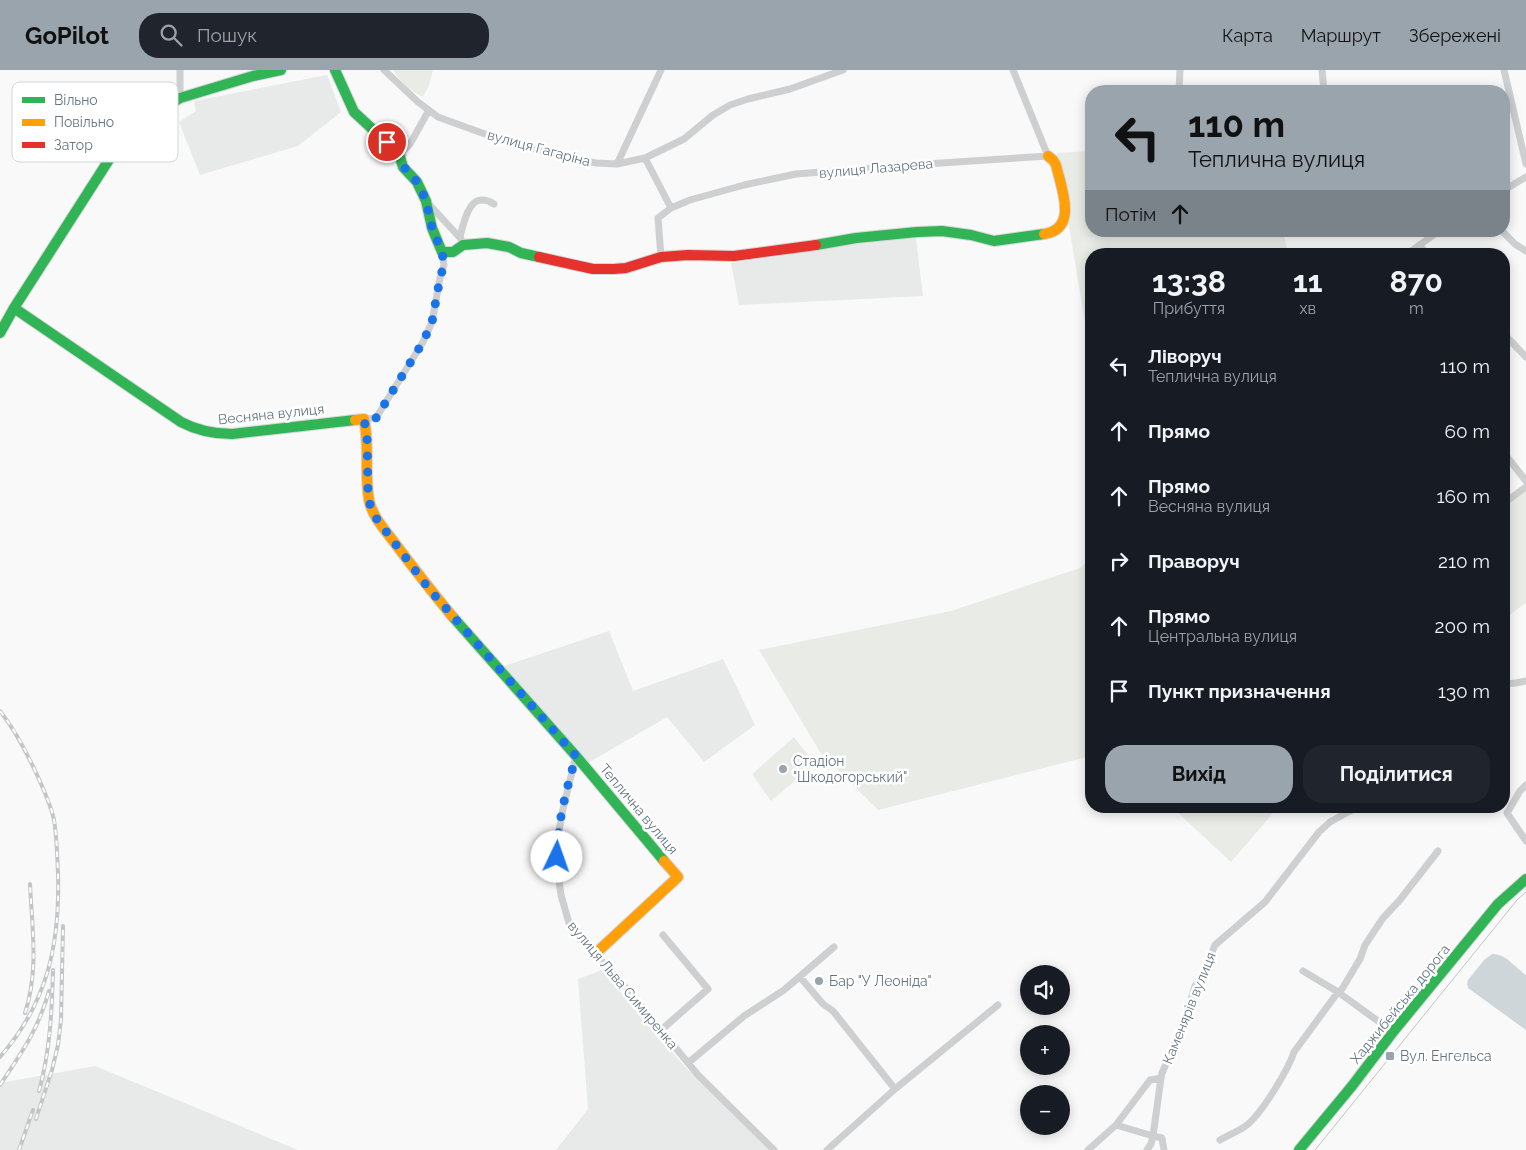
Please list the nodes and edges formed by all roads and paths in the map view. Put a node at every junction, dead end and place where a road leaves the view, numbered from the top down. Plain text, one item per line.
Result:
1 (180, 70) edge
2 (279, 70) edge
3 (335, 70) edge
4 (384, 70) edge
5 (661, 70) edge
6 (843, 70) edge
7 (1013, 70) edge
8 (1180, 70) edge
9 (1322, 70) edge
10 (1504, 70) edge
11 (1179, 85) edge
12 (1323, 85) edge
13 (1508, 85) edge
14 (1510, 95) edge
15 (180, 98) joint
16 (429, 110) junction
17 (1048, 156) junction
18 (400, 158) junction
19 (645, 158) junction
20 (1526, 160) edge
21 (107, 162) edge
22 (617, 164) junction
23 (1526, 178) edge
24 (1510, 187) edge
25 (426, 201) junction
26 (494, 204) dead end
27 (672, 208) junction
28 (1431, 237) edge
29 (1508, 237) edge
30 (462, 241) junction
31 (1420, 245) junction
32 (1416, 248) edge
33 (1422, 248) edge
34 (1526, 251) edge
35 (442, 252) junction
36 (453, 252) junction
37 (661, 257) junction
38 (444, 265) junction
39 (14, 308) junction
40 (0, 332) edge
41 (1510, 340) edge
42 (1526, 357) edge
43 (364, 420) junction
44 (1510, 460) edge
45 (1526, 480) edge
46 (1526, 487) edge
47 (1510, 499) edge
48 (1526, 681) edge
49 (1510, 684) edge
50 (576, 756) junction
51 (1526, 785) edge
52 (1510, 808) edge
53 (1346, 813) edge
54 (1507, 813) edge
55 (1526, 841) edge
56 (1438, 851) dead end
57 (1526, 879) edge
58 (663, 935) dead end
59 (834, 947) dead end
60 (595, 954) junction
61 (1304, 971) dead end
62 (800, 977) junction
63 (1338, 992) junction
64 (998, 1005) dead end
65 (660, 1031) junction
66 (1393, 1032) junction
67 (688, 1063) junction
68 (1161, 1078) junction
69 (895, 1089) junction
70 (1116, 1125) junction
71 (1153, 1136) junction
72 (1220, 1140) dead end
73 (774, 1150) edge
74 (827, 1150) edge
75 (1088, 1150) edge
76 (1147, 1150) edge
77 (1164, 1150) edge
78 (1300, 1150) edge

1 - 15 street
2 - 15 street
3 - 18 street
4 - 16 street, вулиця Гагаріна
5 - 22 street
6 - 19 street, вулиця Гагаріна
7 - 17 street
8 - 11 street
9 - 12 street
10 - 13 street
14 - 20 street
16 - 18 street
16 - 22 street, вулиця Гагаріна
17 - 27 street, вулиця Лазарева
17 - 37 street
18 - 25 street
19 - 22 street, вулиця Гагаріна
19 - 27 street
21 - 39 street
23 - 24 street
25 - 30 street
25 - 35 street
26 - 30 street
27 - 37 street
28 - 31 street
29 - 34 street
30 - 36 street
30 - 37 street
31 - 32 street
31 - 33 street
35 - 36 street
35 - 38 street
36 - 38 street
38 - 43 street
39 - 40 street
39 - 43 street, Весняна вулиця
41 - 42 street
43 - 50 street, Теплична вулиця
44 - 45 street
46 - 47 street
48 - 49 street
50 - 60 street, вулиця Льва Симиренка
50 - 60 street, Теплична вулиця
51 - 52 street
53 - 68 street, Каменярів вулиця
54 - 55 street
56 - 63 street
57 - 66 street, Хаджибейська дорога
58 - 65 street
59 - 62 street
60 - 65 street, вулиця Льва Симиренка
61 - 63 street
62 - 67 street
62 - 69 street
63 - 66 street
63 - 72 street
64 - 69 street
65 - 67 street, вулиця Льва Симиренка
66 - 78 street, Хаджибейська дорога
67 - 73 street, вулиця Льва Симиренка
68 - 70 street, Каменярів вулиця
68 - 71 street
69 - 74 street
70 - 71 street
70 - 75 street, Каменярів вулиця
71 - 76 street
71 - 77 street

